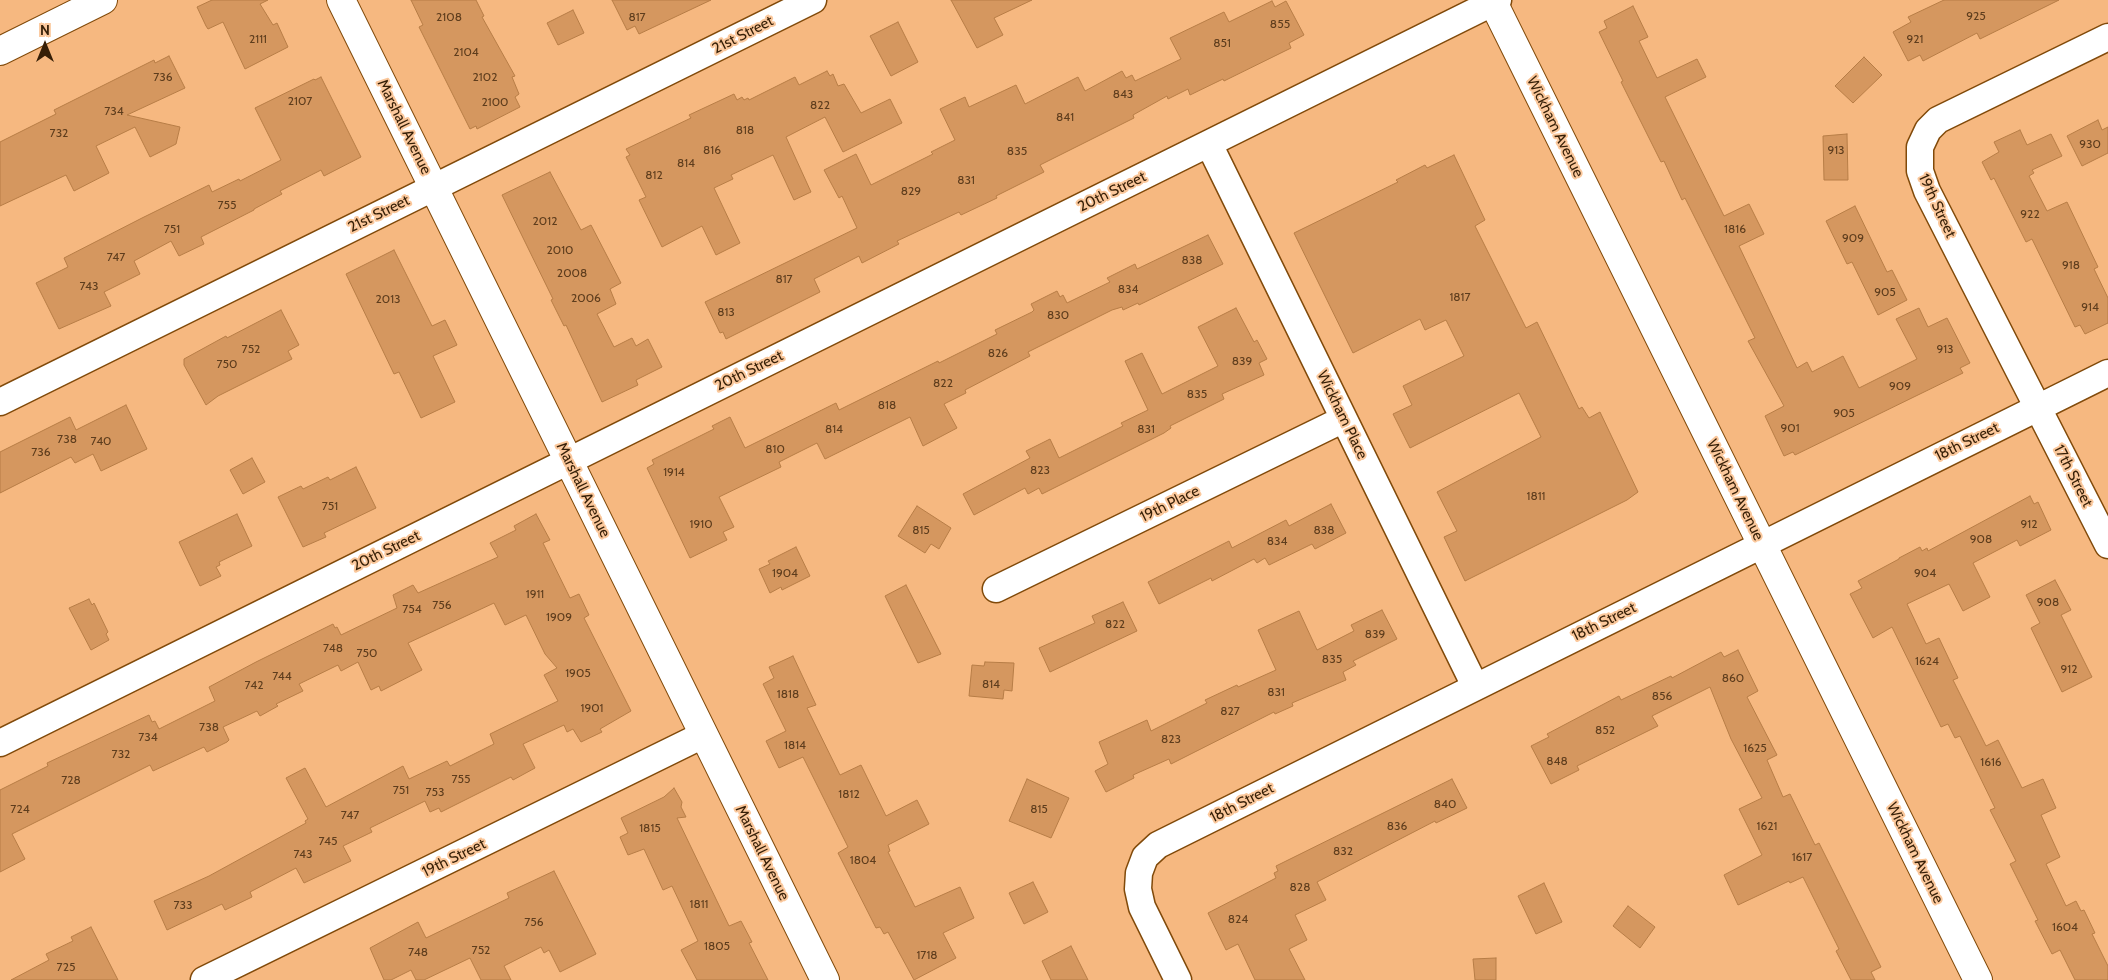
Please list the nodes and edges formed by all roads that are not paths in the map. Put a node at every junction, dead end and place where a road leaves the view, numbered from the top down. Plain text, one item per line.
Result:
1 (103, 0) edge
2 (342, 0) edge
3 (813, 0) edge
4 (1494, 1) edge
5 (2108, 37) edge
6 (0, 51) edge
7 (1209, 144) junction
8 (434, 187) junction
9 (2108, 373) edge
10 (0, 402) edge
11 (2038, 407) junction
12 (1344, 419) junction
13 (569, 460) junction
14 (1762, 544) junction
15 (2108, 545) edge
16 (996, 589) dead end
17 (1475, 686) junction
18 (703, 735) junction
19 (0, 743) edge
20 (204, 980) edge
21 (825, 980) edge
22 (1178, 980) edge
23 (1978, 980) edge

1 - 6 street
2 - 8 street, Marshall Avenue
3 - 8 street, 21st Street
4 - 7 street, 20th Street
4 - 14 street, Wickham Avenue
5 - 11 street, 19th Street
7 - 12 street, Wickham Place
7 - 13 street, 20th Street
8 - 10 street, 21st Street
8 - 13 street, Marshall Avenue
9 - 11 street, 18th Street
11 - 14 street, 18th Street
11 - 15 street, 17th Street
12 - 16 street, 19th Place
12 - 17 street, Wickham Place
13 - 18 street, Marshall Avenue
13 - 19 street, 20th Street
14 - 17 street, 18th Street
14 - 23 street, Wickham Avenue
17 - 22 street, 18th Street
18 - 20 street, 19th Street
18 - 21 street, Marshall Avenue

